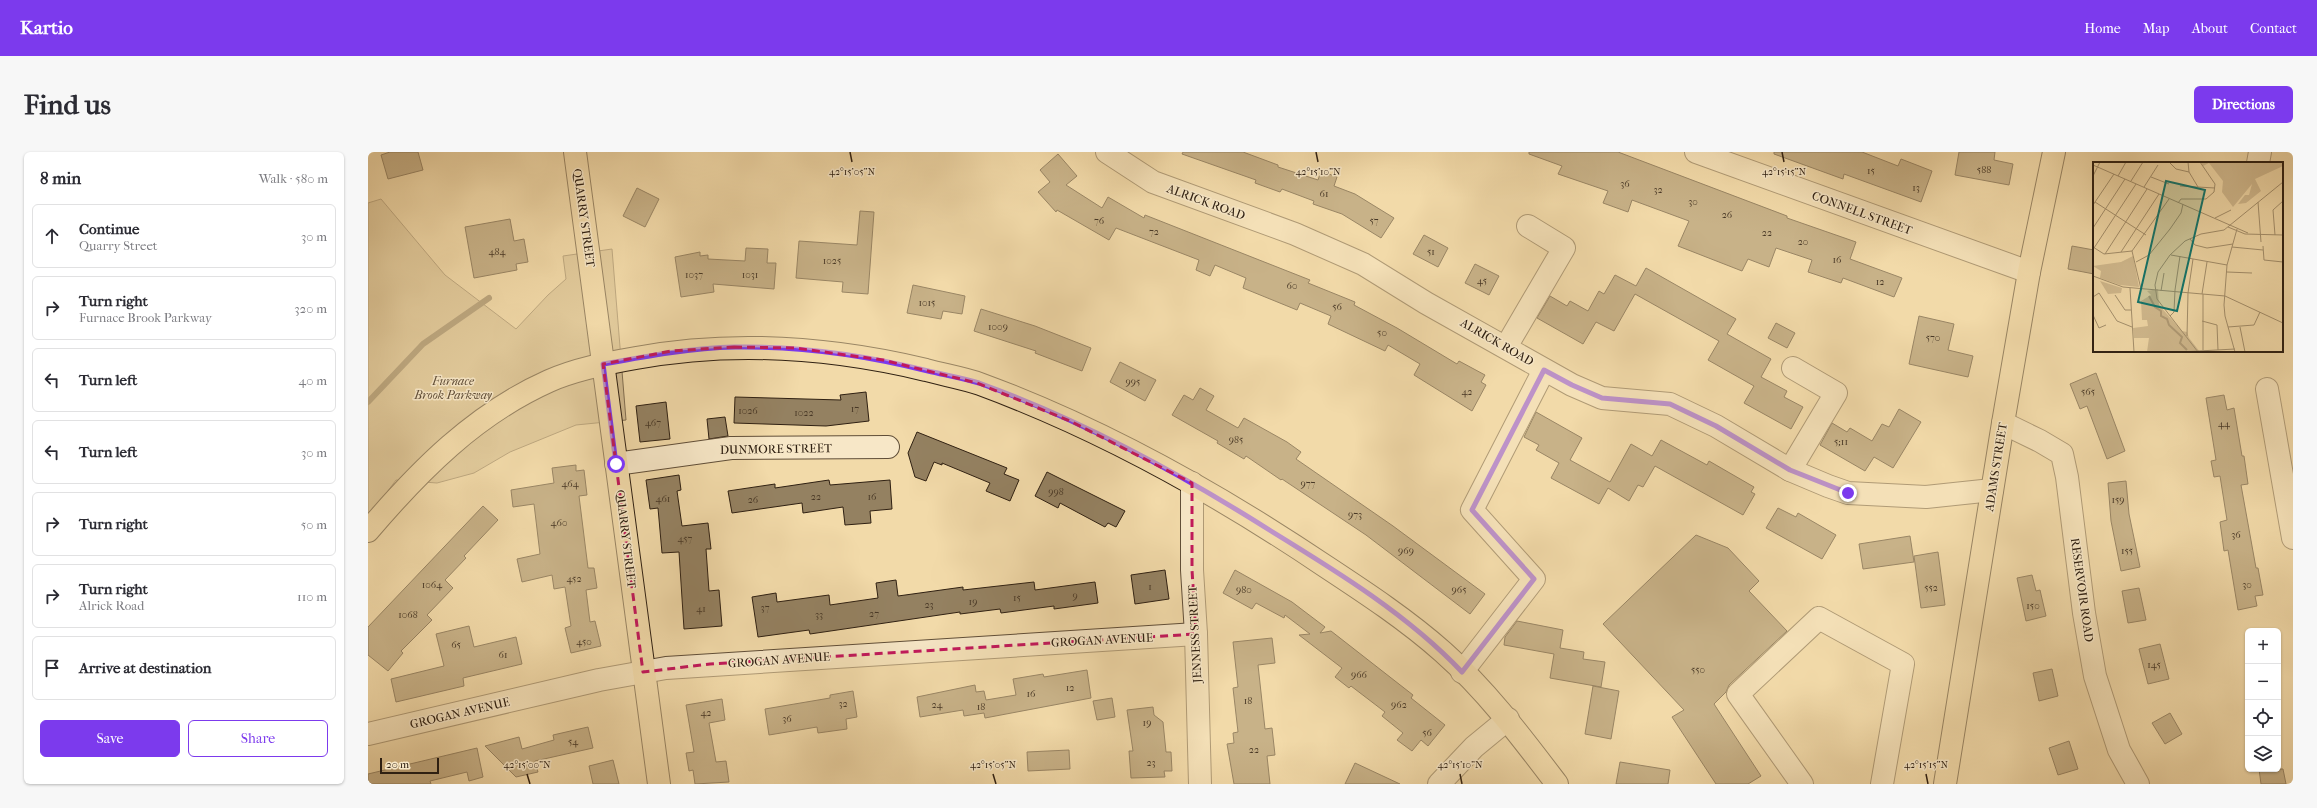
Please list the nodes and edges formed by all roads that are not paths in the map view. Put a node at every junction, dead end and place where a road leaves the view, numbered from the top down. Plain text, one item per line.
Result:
1 (1107, 152) edge
2 (1696, 152) edge
3 (2054, 152) edge
4 (2260, 152) edge
5 (577, 153) edge
6 (2258, 162) edge
7 (1528, 226) dead end
8 (2029, 272) junction
9 (1506, 347) junction
10 (603, 364) junction
11 (1793, 368) dead end
12 (1544, 370) junction
13 (2267, 389) dead end
14 (2003, 423) junction
15 (888, 447) dead end
16 (616, 464) junction
17 (1790, 470) junction
18 (1192, 483) junction
19 (1992, 490) junction
20 (368, 531) edge
21 (2293, 538) edge
22 (1196, 634) junction
23 (643, 672) junction
24 (1462, 672) junction
25 (1508, 719) junction
26 (368, 734) edge
27 (659, 784) edge
28 (1200, 784) edge
29 (1439, 784) edge
30 (1557, 784) edge
31 (1802, 784) edge
32 (1882, 784) edge
33 (1945, 784) edge
34 (2138, 784) edge

1 - 9 street, ALRICK ROAD
2 - 8 street, CONNELL STREET
3 - 8 main road, ADAMS STREET
4 - 6 street
5 - 10 main road, QUARRY STREET
7 - 9 street
8 - 14 main road, ADAMS STREET
9 - 12 street, ALRICK ROAD
10 - 16 main road, QUARRY STREET
10 - 18 main road
10 - 20 main road
11 - 17 street
12 - 17 street, ALRICK ROAD
12 - 24 street
13 - 21 street
14 - 19 main road, ADAMS STREET
14 - 34 street, RESERVOIR ROAD
15 - 16 street, DUNMORE STREET
16 - 23 main road, QUARRY STREET
17 - 19 street, ALRICK ROAD
18 - 22 street, JENNESS STREET
18 - 24 main road
19 - 33 main road, ADAMS STREET
22 - 23 street, GROGAN AVENUE
22 - 28 street, JENNESS STREET
23 - 26 street, GROGAN AVENUE
23 - 27 main road, QUARRY STREET
24 - 25 main road
25 - 29 street
25 - 30 main road
31 - 32 street

